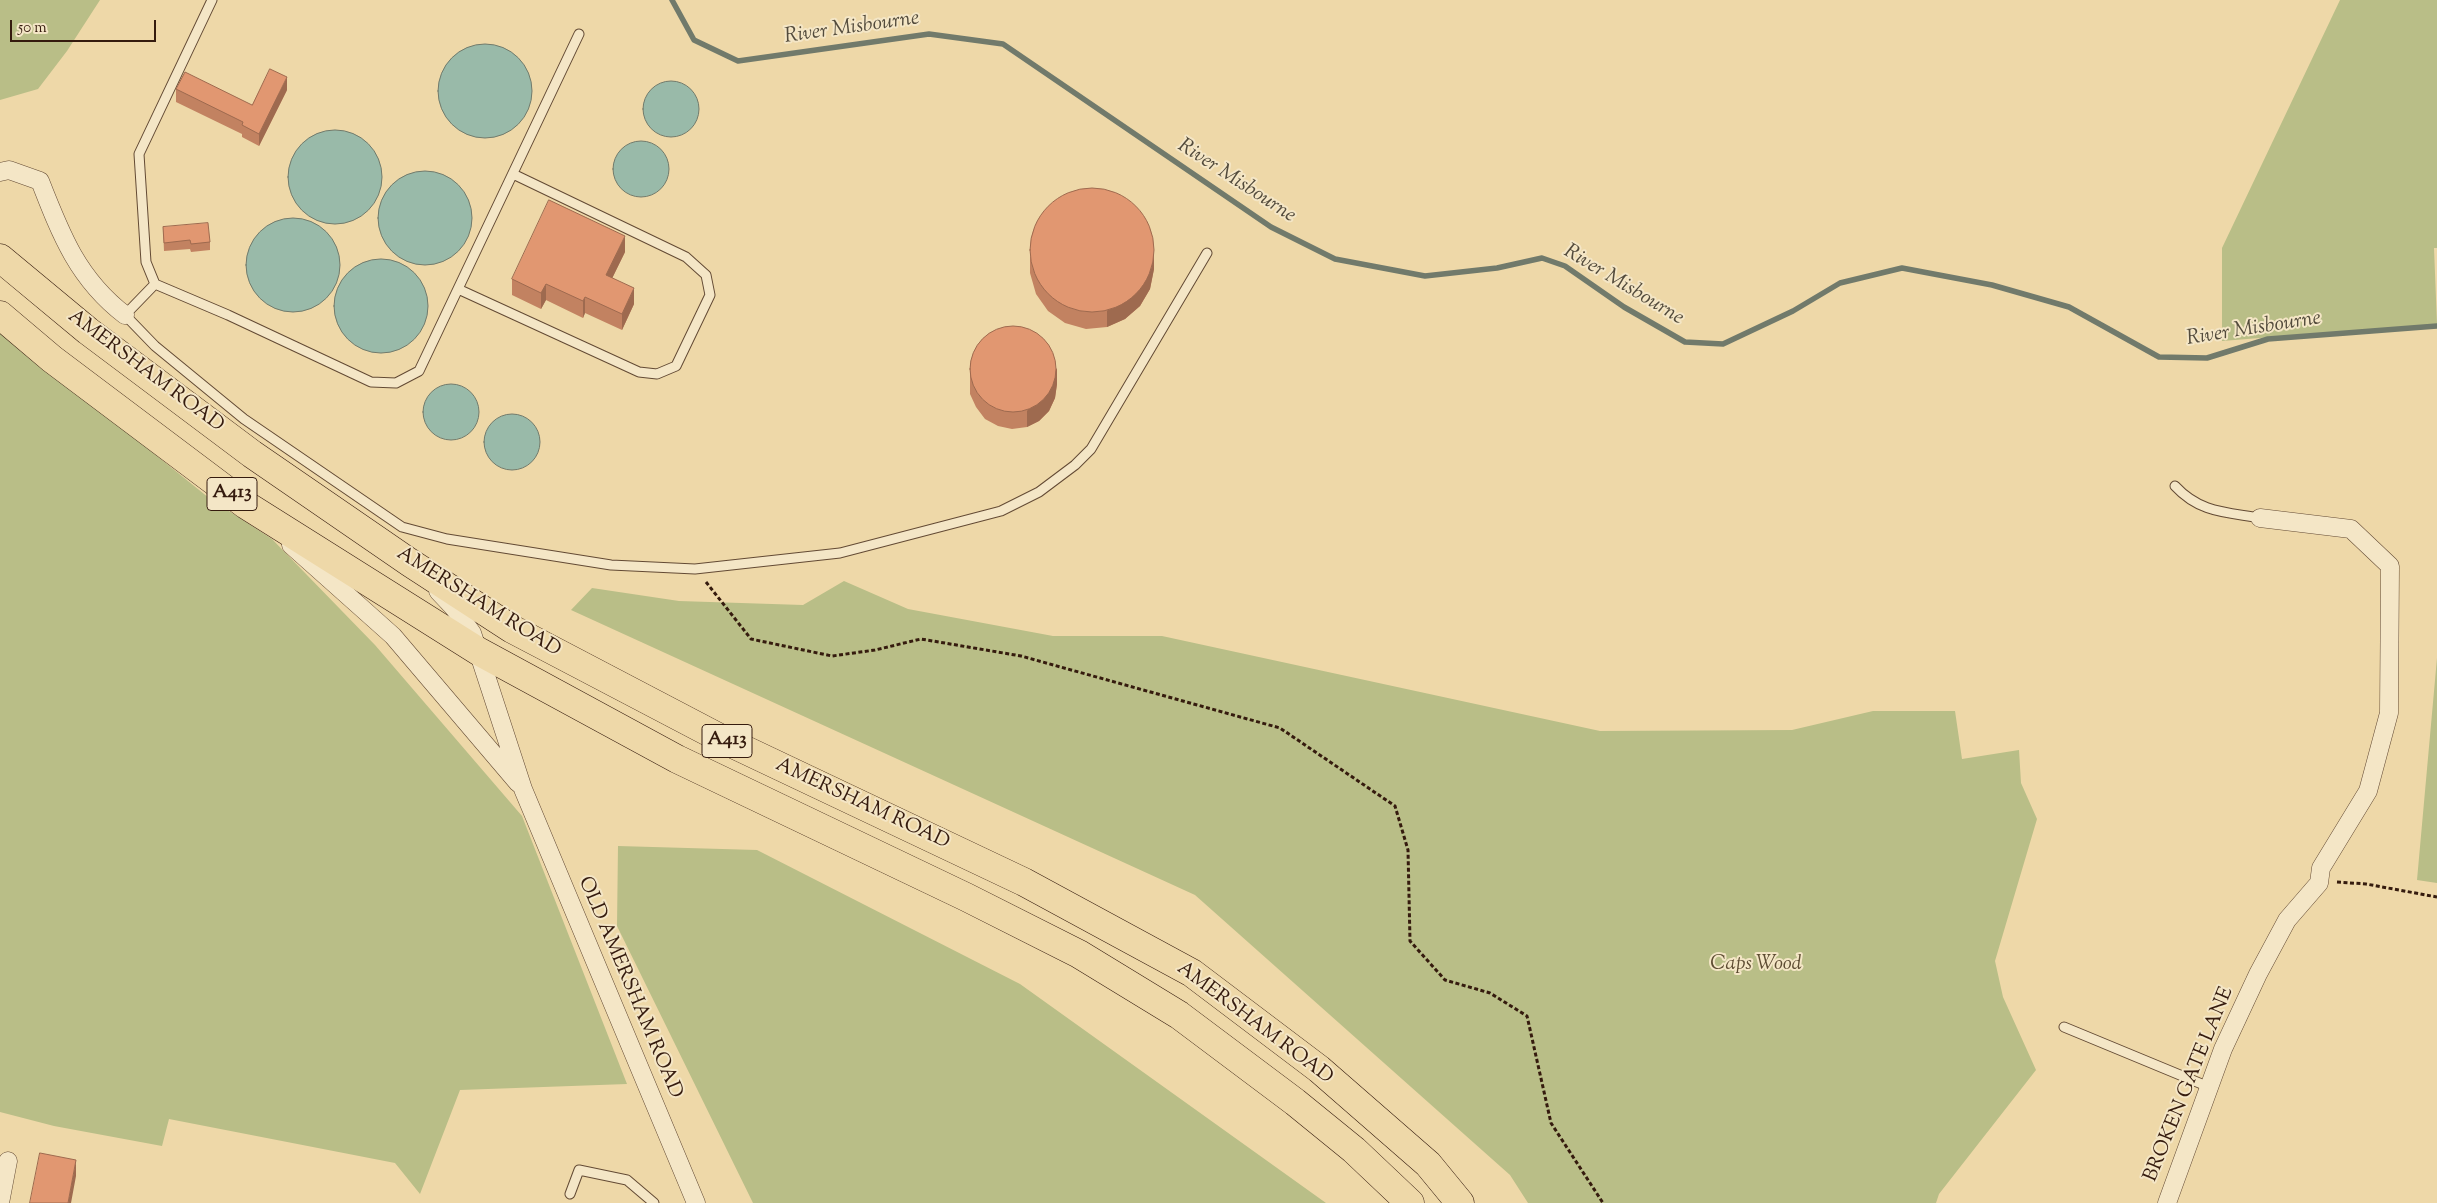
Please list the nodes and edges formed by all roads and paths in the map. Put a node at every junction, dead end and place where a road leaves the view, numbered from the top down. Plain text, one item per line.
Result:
1 (212, 0) edge
2 (579, 34) dead end
3 (0, 172) edge
4 (512, 174) junction
5 (1207, 254) dead end
6 (0, 258) edge
7 (155, 284) junction
8 (458, 289) junction
9 (0, 315) edge
10 (125, 315) junction
11 (2175, 486) dead end
12 (246, 504) junction
13 (2260, 518) joint
14 (409, 562) junction
15 (695, 569) junction
16 (478, 651) junction
17 (523, 789) junction
18 (2319, 883) junction
19 (2437, 897) edge
20 (2064, 1027) dead end
21 (2209, 1087) junction
22 (8, 1161) dead end
23 (570, 1194) dead end
24 (0, 1203) edge
25 (654, 1203) edge
26 (696, 1203) edge
27 (1410, 1203) edge
28 (1460, 1203) edge
29 (1603, 1203) edge
30 (2167, 1203) edge

1 - 7 lane
2 - 4 lane
3 - 10 street
4 - 8 lane
4 - 8 lane
5 - 15 lane
6 - 14 highway, AMERSHAM ROAD / A413
7 - 8 lane
7 - 10 lane
9 - 12 highway, A413
10 - 15 lane
11 - 13 lane
12 - 16 highway, A413
12 - 17 street, OLD AMERSHAM ROAD
13 - 18 street
14 - 16 street, OLD AMERSHAM ROAD
14 - 28 highway, AMERSHAM ROAD / A413
15 - 29 path
16 - 17 street, OLD AMERSHAM ROAD
16 - 27 highway, A413
17 - 26 street, OLD AMERSHAM ROAD
18 - 19 path
18 - 21 street, BROKEN GATE LANE
20 - 21 lane
21 - 30 street, BROKEN GATE LANE
22 - 24 street
23 - 25 lane

